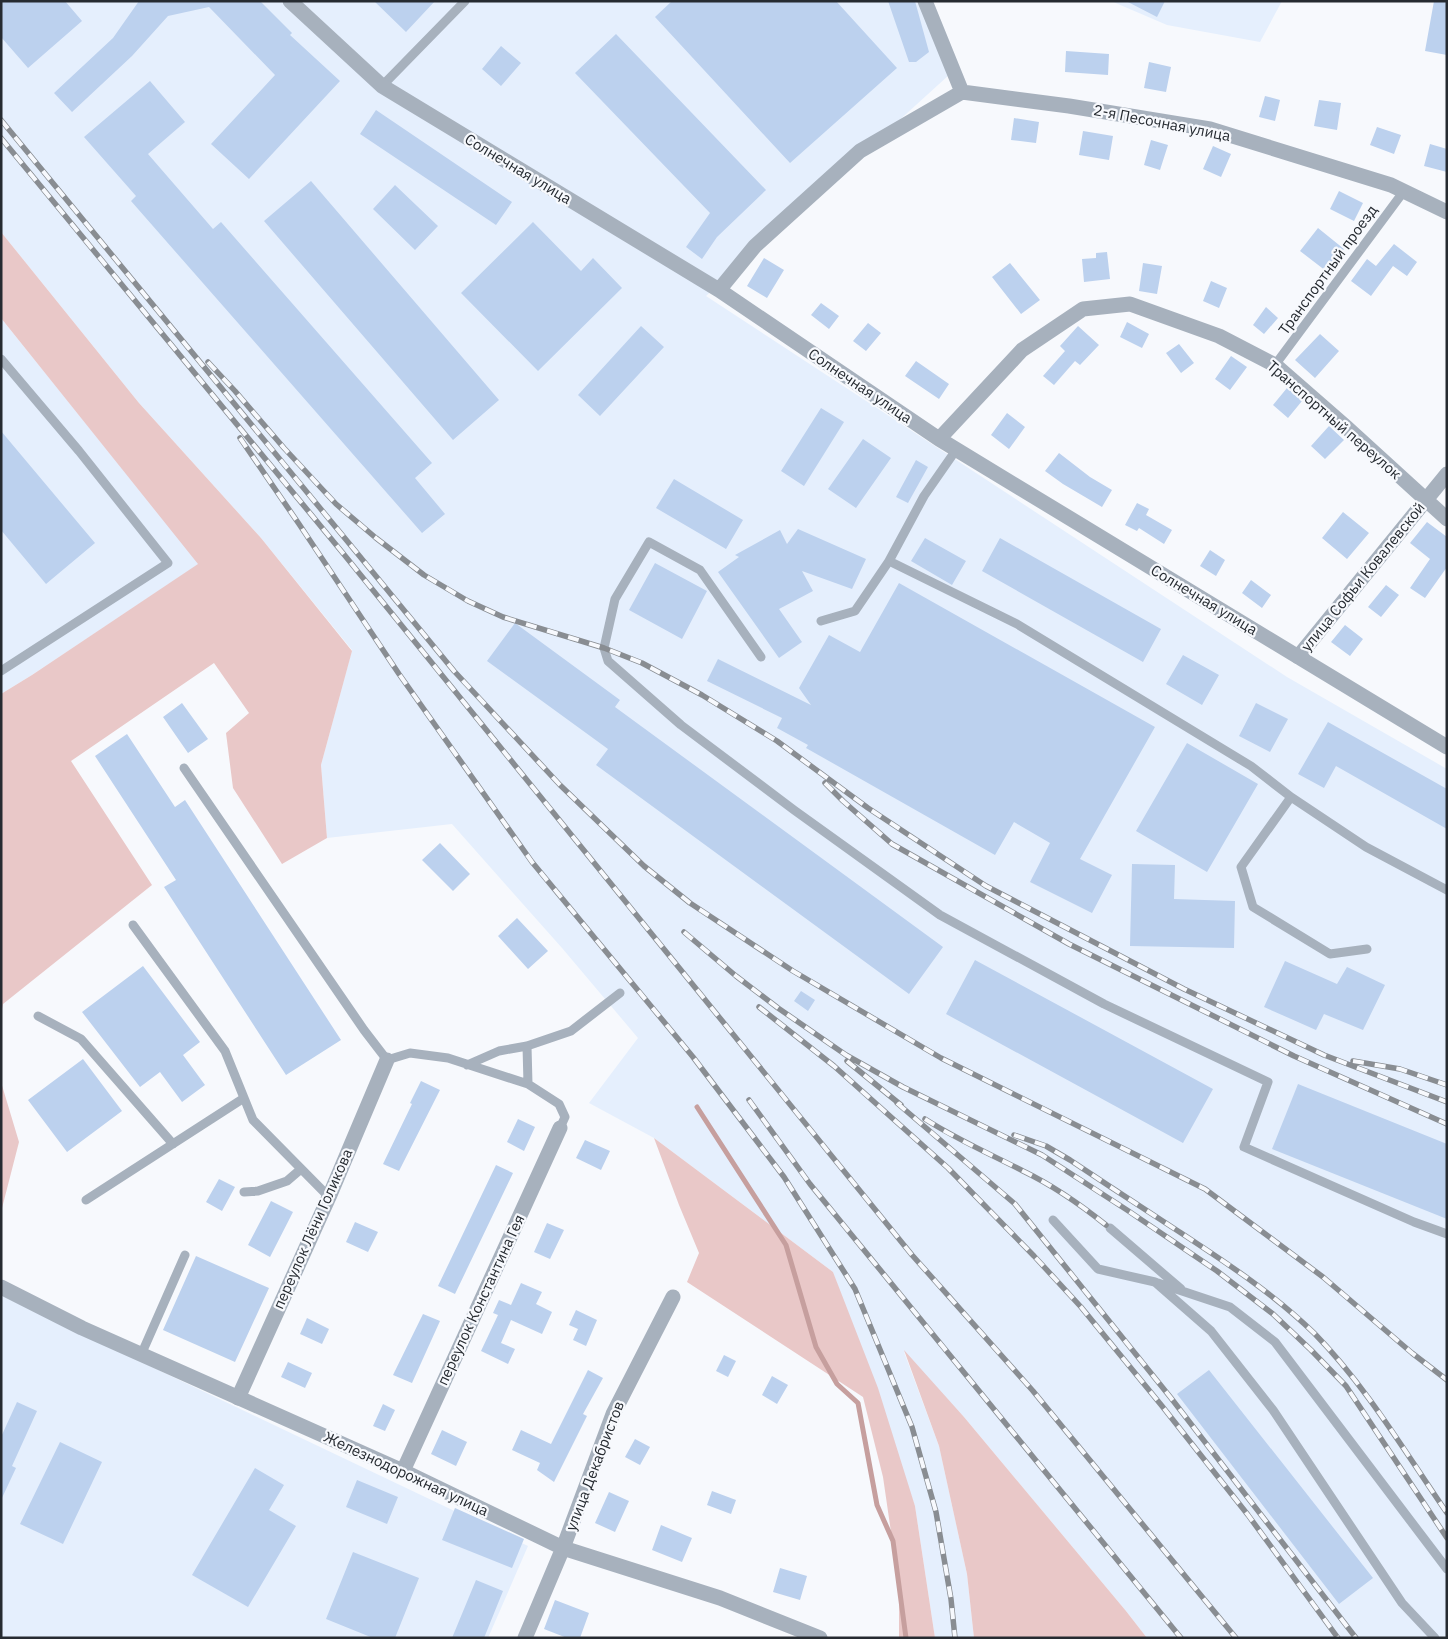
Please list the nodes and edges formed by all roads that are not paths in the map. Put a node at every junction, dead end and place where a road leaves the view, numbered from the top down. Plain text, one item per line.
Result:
1 (290, 1) edge
2 (465, 1) edge
3 (925, 1) edge
4 (382, 86) junction
5 (962, 92) junction
6 (1404, 191) junction
7 (1447, 212) edge
8 (719, 290) junction
9 (1, 360) edge
10 (1275, 365) junction
11 (940, 439) junction
12 (956, 450) junction
13 (1447, 474) edge
14 (1426, 500) junction
15 (1447, 519) edge
16 (889, 561) junction
17 (821, 621) dead end
18 (761, 657) dead end
19 (1298, 657) junction
20 (1, 671) edge
21 (1447, 747) edge
22 (184, 768) dead end
23 (1291, 797) junction
24 (1447, 890) edge
25 (133, 925) dead end
26 (1367, 949) dead end
27 (620, 993) dead end
28 (38, 1016) dead end
29 (527, 1046) junction
30 (387, 1060) junction
31 (467, 1065) junction
32 (528, 1084) junction
33 (244, 1098) junction
34 (560, 1128) joint
35 (173, 1144) junction
36 (301, 1169) junction
37 (244, 1192) dead end
38 (329, 1197) junction
39 (86, 1200) dead end
40 (1053, 1220) dead end
41 (1110, 1228) dead end
42 (1447, 1234) edge
43 (185, 1255) dead end
44 (1155, 1282) junction
45 (1, 1287) edge
46 (1185, 1292) junction
47 (674, 1297) dead end
48 (141, 1354) junction
49 (238, 1398) junction
50 (402, 1471) junction
51 (563, 1548) junction
52 (1447, 1569) edge
53 (525, 1638) edge
54 (820, 1638) edge
55 (1435, 1638) edge

1 - 4 street, Солнечная улица
2 - 4 lane
3 - 5 street
4 - 8 street, Солнечная улица
5 - 6 street, 2-я Песочная улица
5 - 8 street
6 - 7 street, 2-я Песочная улица
6 - 10 lane, Транспортный проезд
8 - 11 street, Солнечная улица
9 - 20 lane
10 - 11 street, Транспортный переулок
10 - 14 street, Транспортный переулок
11 - 12 street, Солнечная улица
12 - 16 lane
12 - 19 street, Солнечная улица
13 - 14 street, улица Софьи Ковалевской
14 - 15 street, Транспортный переулок
14 - 19 street, улица Софьи Ковалевской
16 - 17 lane
16 - 23 lane
18 - 42 lane
19 - 21 street, Солнечная улица
22 - 30 lane
23 - 24 lane
23 - 26 lane
25 - 33 lane
27 - 29 lane
28 - 35 lane
29 - 31 lane
29 - 32 lane
30 - 31 lane
30 - 38 street, переулок Лёни Голикова
31 - 32 lane
32 - 34 lane
33 - 35 lane
33 - 36 lane
34 - 50 street, переулок Константина Гея
35 - 39 lane
36 - 37 lane
36 - 38 lane
38 - 49 street, переулок Лёни Голикова
40 - 44 lane
41 - 46 lane
43 - 48 lane
44 - 46 lane
44 - 55 lane
45 - 48 street, Железнодорожная улица
46 - 52 lane
47 - 51 street, улица Декабристов
48 - 49 street, Железнодорожная улица
49 - 50 street, Железнодорожная улица
50 - 51 street, Железнодорожная улица
51 - 53 street, улица Декабристов
51 - 54 street, Железнодорожная улица

